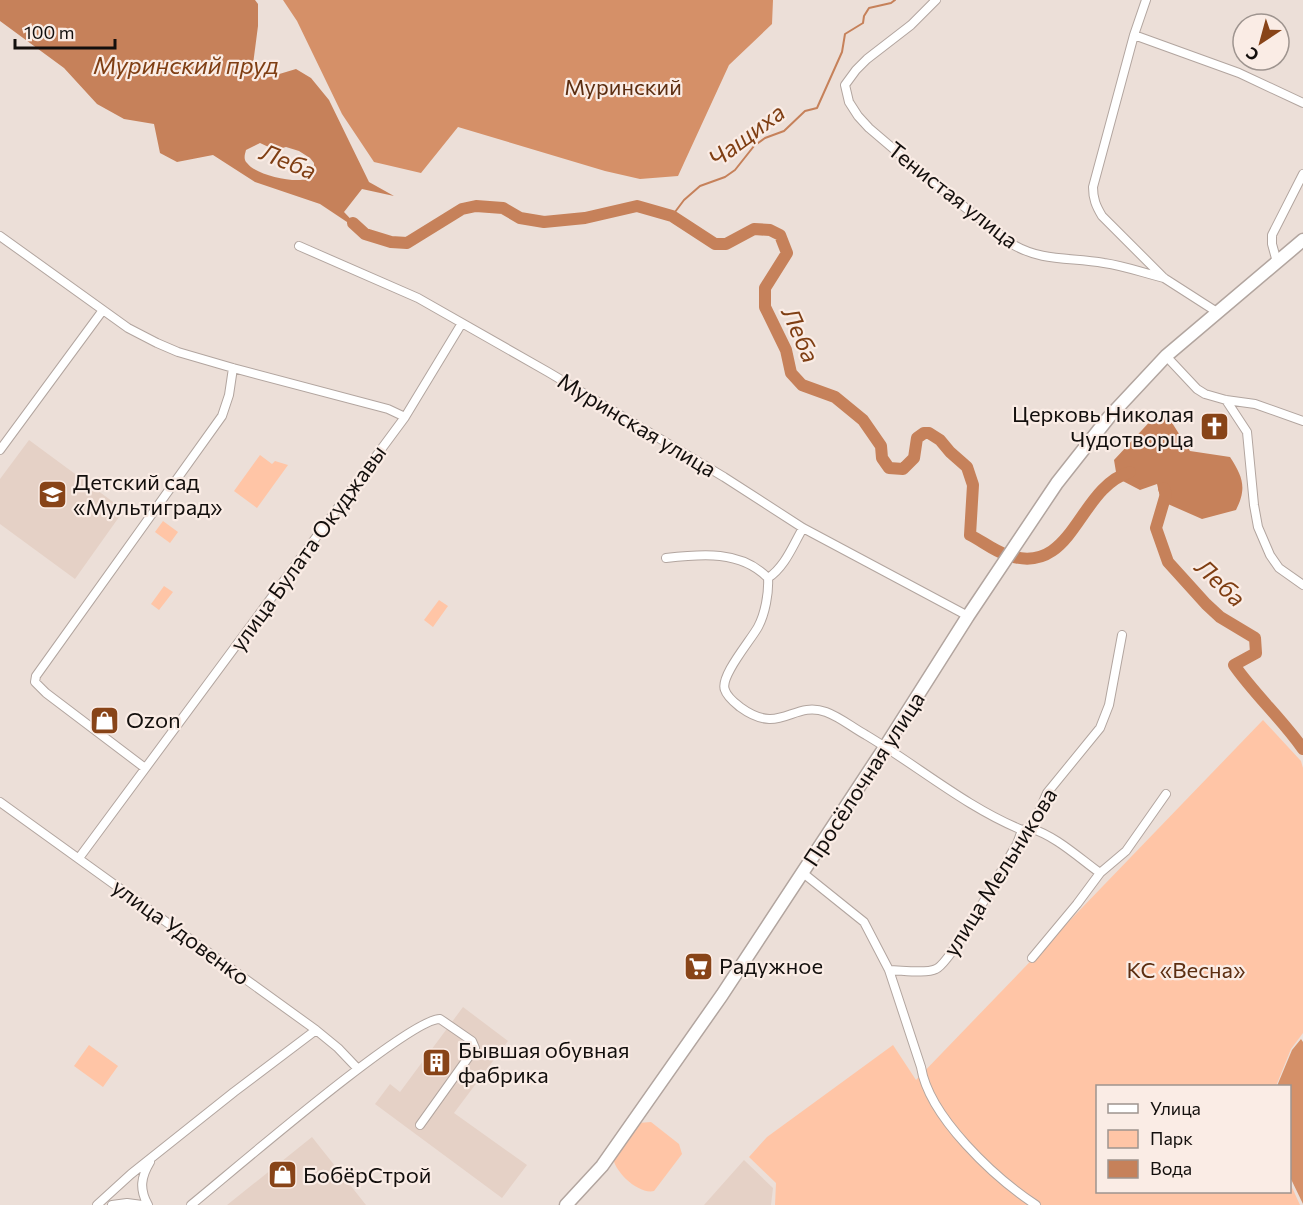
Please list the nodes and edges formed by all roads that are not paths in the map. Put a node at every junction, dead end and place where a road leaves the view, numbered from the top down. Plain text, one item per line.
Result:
1 (936, 0) edge
2 (1146, 0) edge
3 (1134, 35) junction
4 (1303, 103) edge
5 (1303, 174) edge
6 (0, 236) edge
7 (1303, 240) edge
8 (299, 246) dead end
9 (1277, 262) junction
10 (1164, 278) junction
11 (103, 310) junction
12 (1217, 312) junction
13 (462, 323) junction
14 (1166, 356) junction
15 (233, 368) junction
16 (1226, 400) junction
17 (405, 417) junction
18 (1303, 420) edge
19 (0, 450) edge
20 (803, 528) junction
21 (666, 558) dead end
22 (768, 578) junction
23 (1303, 585) edge
24 (968, 616) junction
25 (1122, 635) dead end
26 (885, 747) junction
27 (145, 768) junction
28 (1166, 794) dead end
29 (0, 802) edge
30 (1026, 829) junction
31 (79, 858) junction
32 (803, 873) junction
33 (1100, 873) junction
34 (1032, 958) dead end
35 (889, 970) junction
36 (316, 1030) junction
37 (358, 1069) junction
38 (420, 1125) dead end
39 (151, 1159) junction
40 (97, 1205) edge
41 (112, 1205) edge
42 (142, 1205) edge
43 (148, 1205) edge
44 (191, 1205) edge
45 (566, 1205) edge
46 (1036, 1205) edge

1 - 10 street, Тенистая улица
2 - 3 street
3 - 4 street
3 - 10 street
5 - 9 street
6 - 11 street
7 - 9 main road, Просёлочная улица
8 - 13 street, Муринская улица
9 - 12 main road, Просёлочная улица
10 - 12 street
11 - 15 street
11 - 19 street
12 - 14 main road, Просёлочная улица
13 - 17 street, улица Булата Окуджавы
13 - 20 street, Муринская улица
14 - 16 street
14 - 24 main road, Просёлочная улица
15 - 17 street
15 - 27 street
16 - 18 street
16 - 23 street
17 - 27 street, улица Булата Окуджавы
20 - 22 street
20 - 24 street, Муринская улица
21 - 22 street
22 - 26 street
24 - 26 main road, Просёлочная улица
25 - 30 street, улица Мельникова
26 - 30 street
26 - 32 main road, Просёлочная улица
27 - 31 street, улица Булата Окуджавы
28 - 33 street
29 - 31 street, улица Удовенко
30 - 33 street
30 - 35 street, улица Мельникова
31 - 36 street, улица Удовенко
32 - 35 street
32 - 45 main road, Просёлочная улица
33 - 34 street
35 - 46 street
36 - 37 street, улица Удовенко
36 - 39 street
37 - 38 street
37 - 44 street
39 - 40 street
39 - 43 street
41 - 42 street

